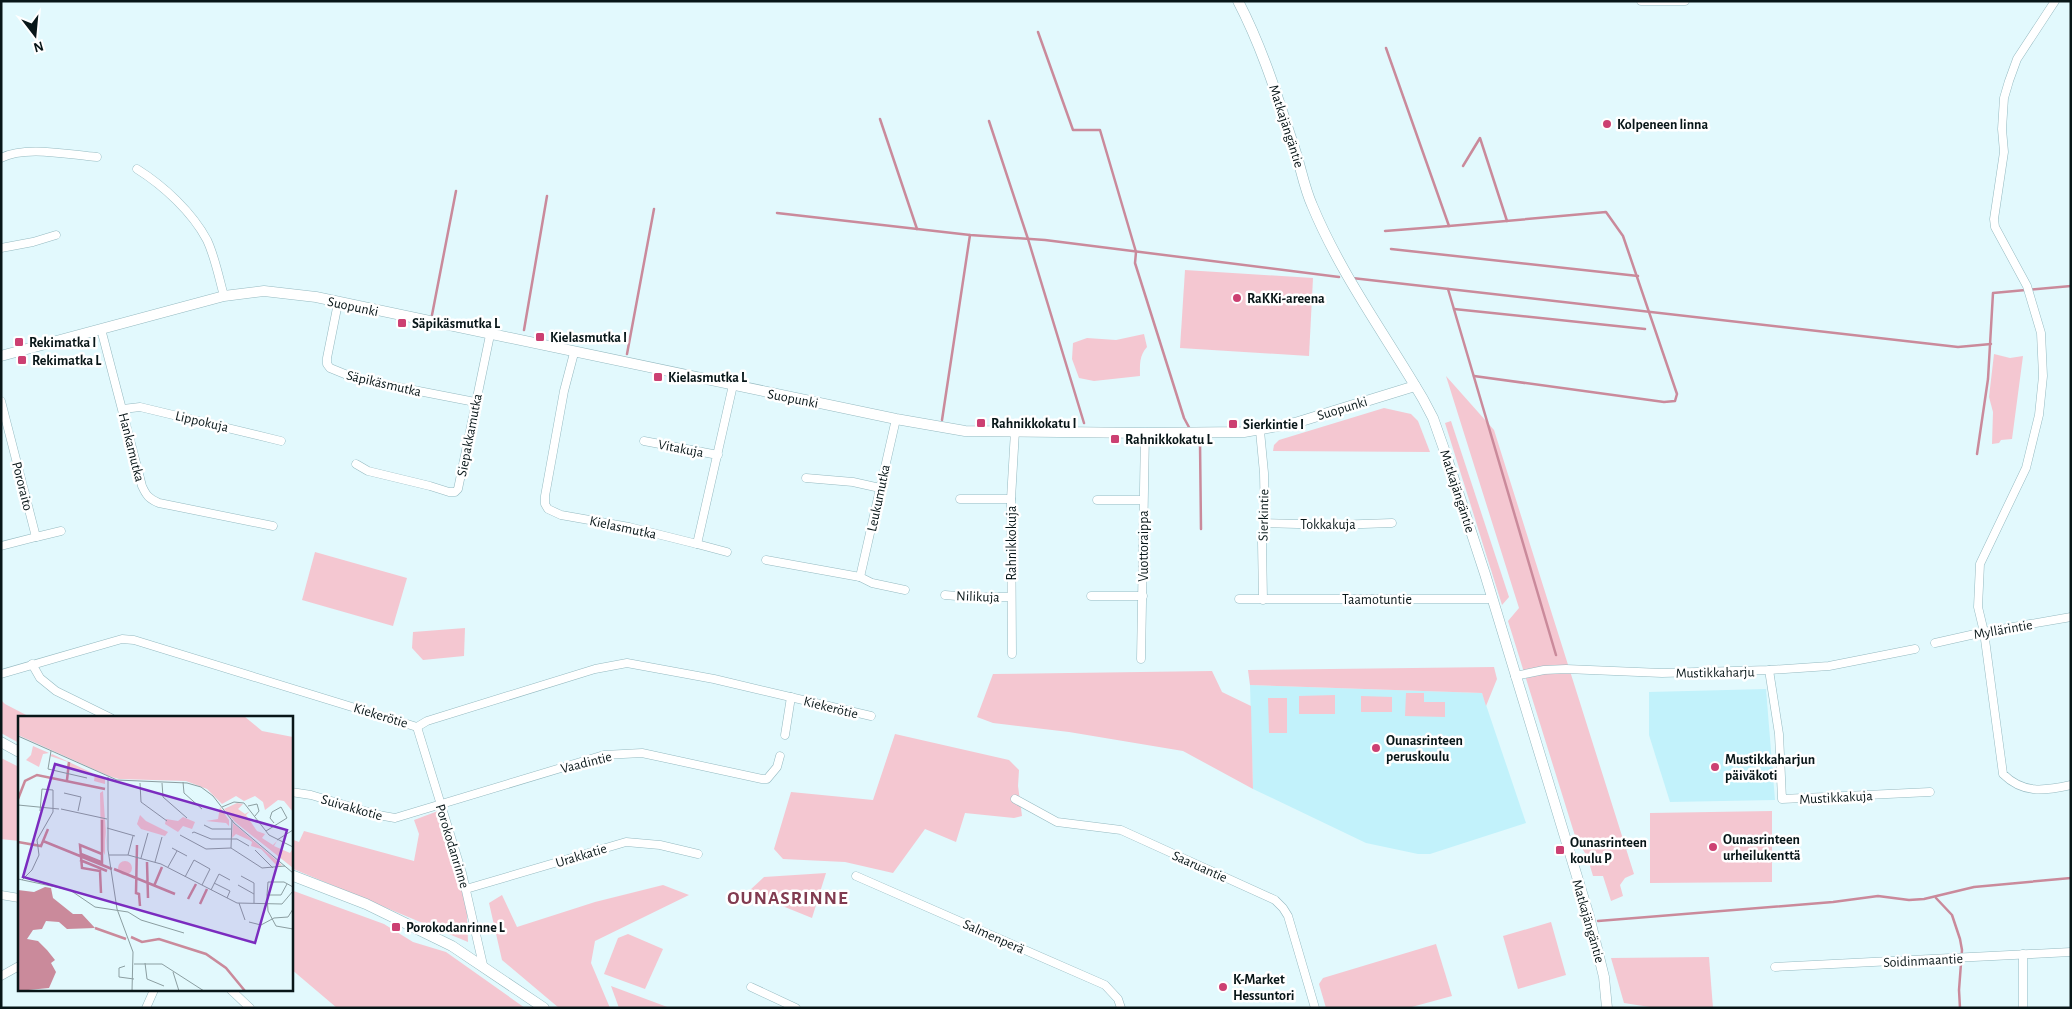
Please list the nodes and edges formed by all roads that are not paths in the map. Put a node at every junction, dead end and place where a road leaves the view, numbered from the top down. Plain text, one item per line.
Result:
1 (1238, 1) edge
2 (1641, 1) edge
3 (1685, 1) edge
4 (2055, 1) edge
5 (97, 157) dead end
6 (1, 158) edge
7 (137, 169) dead end
8 (56, 235) dead end
9 (1, 248) edge
10 (224, 296) junction
11 (338, 303) junction
12 (101, 329) junction
13 (490, 335) junction
14 (574, 353) junction
15 (1, 356) edge
16 (733, 385) junction
17 (1415, 386) junction
18 (1, 401) edge
19 (475, 402) junction
20 (123, 408) junction
21 (896, 419) junction
22 (5, 427) edge
23 (1260, 430) junction
24 (1015, 431) junction
25 (1144, 433) junction
26 (281, 441) dead end
27 (644, 441) dead end
28 (718, 455) junction
29 (356, 464) dead end
30 (806, 478) dead end
31 (880, 488) junction
32 (960, 499) dead end
33 (1010, 499) junction
34 (1097, 500) dead end
35 (1143, 500) junction
36 (1265, 523) junction
37 (1392, 523) dead end
38 (273, 526) dead end
39 (61, 531) dead end
40 (36, 537) junction
41 (697, 544) junction
42 (1, 546) edge
43 (727, 552) dead end
44 (766, 560) dead end
45 (860, 577) junction
46 (905, 590) dead end
47 (945, 594) dead end
48 (1091, 596) dead end
49 (1142, 596) junction
50 (1011, 597) junction
51 (1240, 599) dead end
52 (1492, 599) junction
53 (1263, 600) junction
54 (2071, 617) edge
55 (1984, 632) junction
56 (1935, 643) dead end
57 (1915, 649) dead end
58 (1012, 654) dead end
59 (1140, 659) dead end
60 (32, 664) junction
61 (1769, 670) junction
62 (1, 674) edge
63 (1515, 676) junction
64 (791, 697) junction
65 (107, 716) edge
66 (871, 716) dead end
67 (417, 727) junction
68 (784, 735) dead end
69 (1, 742) edge
70 (18, 751) edge
71 (780, 756) dead end
72 (2070, 786) edge
73 (292, 792) edge
74 (1930, 792) dead end
75 (1014, 799) dead end
76 (440, 805) junction
77 (698, 854) dead end
78 (292, 875) edge
79 (856, 876) dead end
80 (466, 889) junction
81 (1, 895) edge
82 (18, 898) edge
83 (2071, 952) edge
84 (2023, 954) junction
85 (483, 965) junction
86 (18, 967) edge
87 (1775, 967) dead end
88 (1, 976) edge
89 (751, 987) dead end
90 (153, 992) edge
91 (233, 992) edge
92 (146, 1008) edge
93 (250, 1008) edge
94 (544, 1008) edge
95 (796, 1008) edge
96 (1121, 1008) edge
97 (1315, 1008) edge
98 (1607, 1008) edge
99 (2023, 1008) edge

1 - 17 street, Matkajängäntie
2 - 3 street
4 - 55 street
5 - 6 street
7 - 10 street
8 - 9 street
10 - 11 street, Suopunki
10 - 12 street, Suopunki
11 - 13 street, Suopunki
11 - 19 street, Säpikäsmutka
12 - 15 street, Suopunki
12 - 20 street, Hankamutka
13 - 14 street, Suopunki
13 - 19 street, Siepakkamutka
14 - 16 street, Suopunki
14 - 41 street, Kielasmutka
16 - 21 street, Suopunki
16 - 28 street
17 - 23 street, Suopunki
17 - 52 street, Matkajängäntie
18 - 22 street, Pororaito
19 - 29 street, Siepakkamutka
20 - 26 street, Lippokuja
20 - 38 street, Hankamutka
21 - 24 street, Suopunki
21 - 31 street, Leukumutka
22 - 40 street, Pororaito
23 - 25 street, Suopunki
23 - 36 street, Sierkintie
24 - 25 street, Suopunki
24 - 33 street, Rahnikkokuja
25 - 35 street, Vuottoraippa
27 - 28 street, Vitakuja
28 - 41 street
30 - 31 street
31 - 45 street, Leukumutka
32 - 33 street
33 - 50 street, Rahnikkokuja
34 - 35 street
35 - 49 street, Vuottoraippa
36 - 37 street, Tokkakuja
36 - 53 street, Sierkintie
39 - 40 street
40 - 42 street
41 - 43 street
44 - 45 street
45 - 46 street
47 - 50 street, Nilikuja
48 - 49 street
49 - 59 street, Vuottoraippa
50 - 58 street, Rahnikkokuja
51 - 53 street, Taamotuntie
52 - 53 street, Taamotuntie
52 - 63 street, Matkajängäntie
54 - 55 street, Myllärintie
55 - 56 street, Myllärintie
55 - 72 street
57 - 61 street, Mustikkaharju
60 - 62 street, Kiekerötie
60 - 65 street
60 - 67 street, Kiekerötie
61 - 63 street, Mustikkaharju
61 - 74 street, Mustikkakuja
63 - 98 street, Matkajängäntie
64 - 66 street, Kiekerötie
64 - 67 street, Kiekerötie
64 - 68 street, Kiekerötie
67 - 76 street, Porokodanrinne
69 - 70 street
71 - 76 street, Vaadintie
73 - 76 street, Suivakkotie
75 - 97 street, Saaruantie
76 - 80 street, Porokodanrinne
77 - 80 street, Urakkatie
78 - 85 street
79 - 96 street, Salmenperä
80 - 85 street, Porokodanrinne
81 - 82 street
83 - 84 street, Soidinmaantie
84 - 87 street, Soidinmaantie
84 - 99 street
85 - 94 street
86 - 88 street
89 - 95 street
90 - 92 street
91 - 93 street

